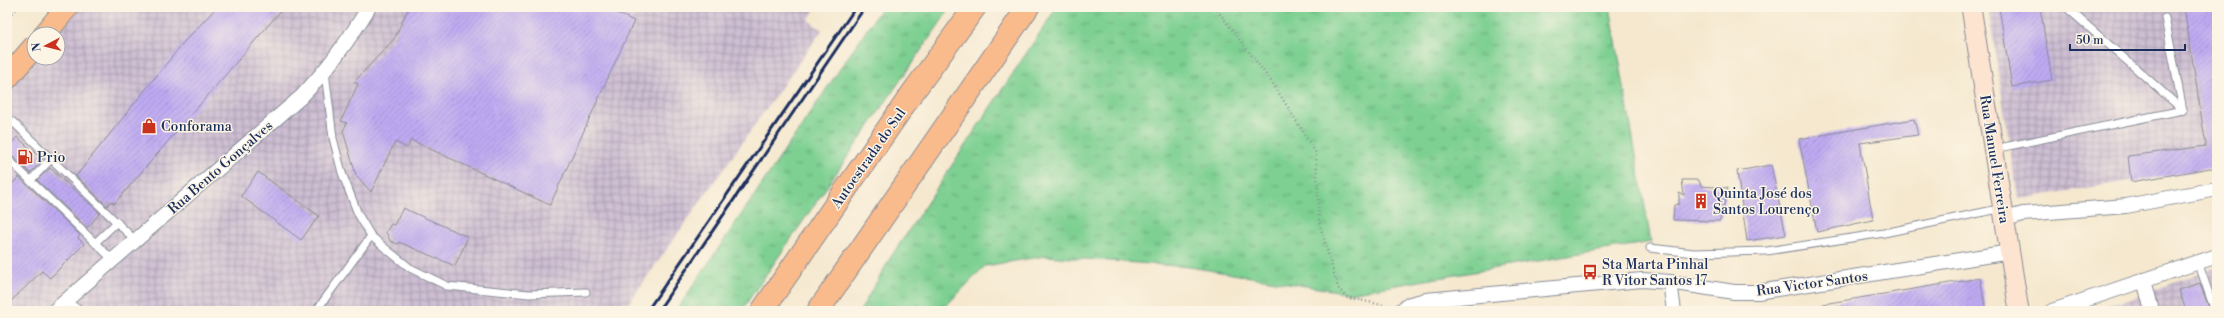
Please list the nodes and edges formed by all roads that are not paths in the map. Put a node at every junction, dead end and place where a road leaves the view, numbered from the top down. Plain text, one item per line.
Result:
1 (67, 7) edge
2 (369, 7) edge
3 (975, 7) edge
4 (1028, 7) edge
5 (1971, 7) edge
6 (2066, 7) edge
7 (2165, 18) dead end
8 (52, 26) edge
9 (26, 56) edge
10 (325, 72) junction
11 (7, 78) edge
12 (2183, 110) junction
13 (7, 129) edge
14 (1994, 149) junction
15 (7, 158) edge
16 (51, 159) junction
17 (30, 181) junction
18 (2217, 189) edge
19 (2004, 213) junction
20 (117, 222) junction
21 (371, 236) junction
22 (135, 240) junction
23 (95, 243) junction
24 (1650, 248) dead end
25 (2010, 252) junction
26 (2217, 256) edge
27 (113, 260) junction
28 (2198, 262) junction
29 (2144, 280) junction
30 (1670, 282) junction
31 (586, 292) dead end
32 (66, 300) junction
33 (54, 311) edge
34 (81, 311) edge
35 (316, 311) edge
36 (762, 311) edge
37 (818, 311) edge
38 (1401, 311) edge
39 (1674, 311) edge
40 (2019, 311) edge
41 (2052, 311) edge
42 (2152, 311) edge
43 (2214, 311) edge

1 - 8 main road
2 - 10 street, Rua Bento Gonçalves
3 - 36 main road, Autoestrada do Sul
4 - 37 main road
5 - 14 street, Rua Manuel Ferreira
6 - 12 lane
7 - 12 lane
9 - 11 main road
10 - 21 lane
10 - 22 street, Rua Bento Gonçalves
12 - 14 lane
13 - 16 lane
14 - 19 street, Rua Manuel Ferreira
15 - 17 lane
16 - 17 lane
16 - 20 lane
17 - 23 lane
18 - 19 street
19 - 24 lane
19 - 25 street, Rua Manuel Ferreira
20 - 22 lane
20 - 23 lane
21 - 31 lane
21 - 35 lane
22 - 27 street, Rua Bento Gonçalves
23 - 27 lane
25 - 30 street, Rua Victor Santos
25 - 40 street, Rua Manuel Ferreira
26 - 28 street
27 - 32 street, Rua Bento Gonçalves
28 - 29 street
28 - 43 lane
29 - 41 street
29 - 42 street
30 - 38 street, Rua Victor Santos
30 - 39 street
32 - 33 street, Rua Bento Gonçalves
32 - 34 lane

